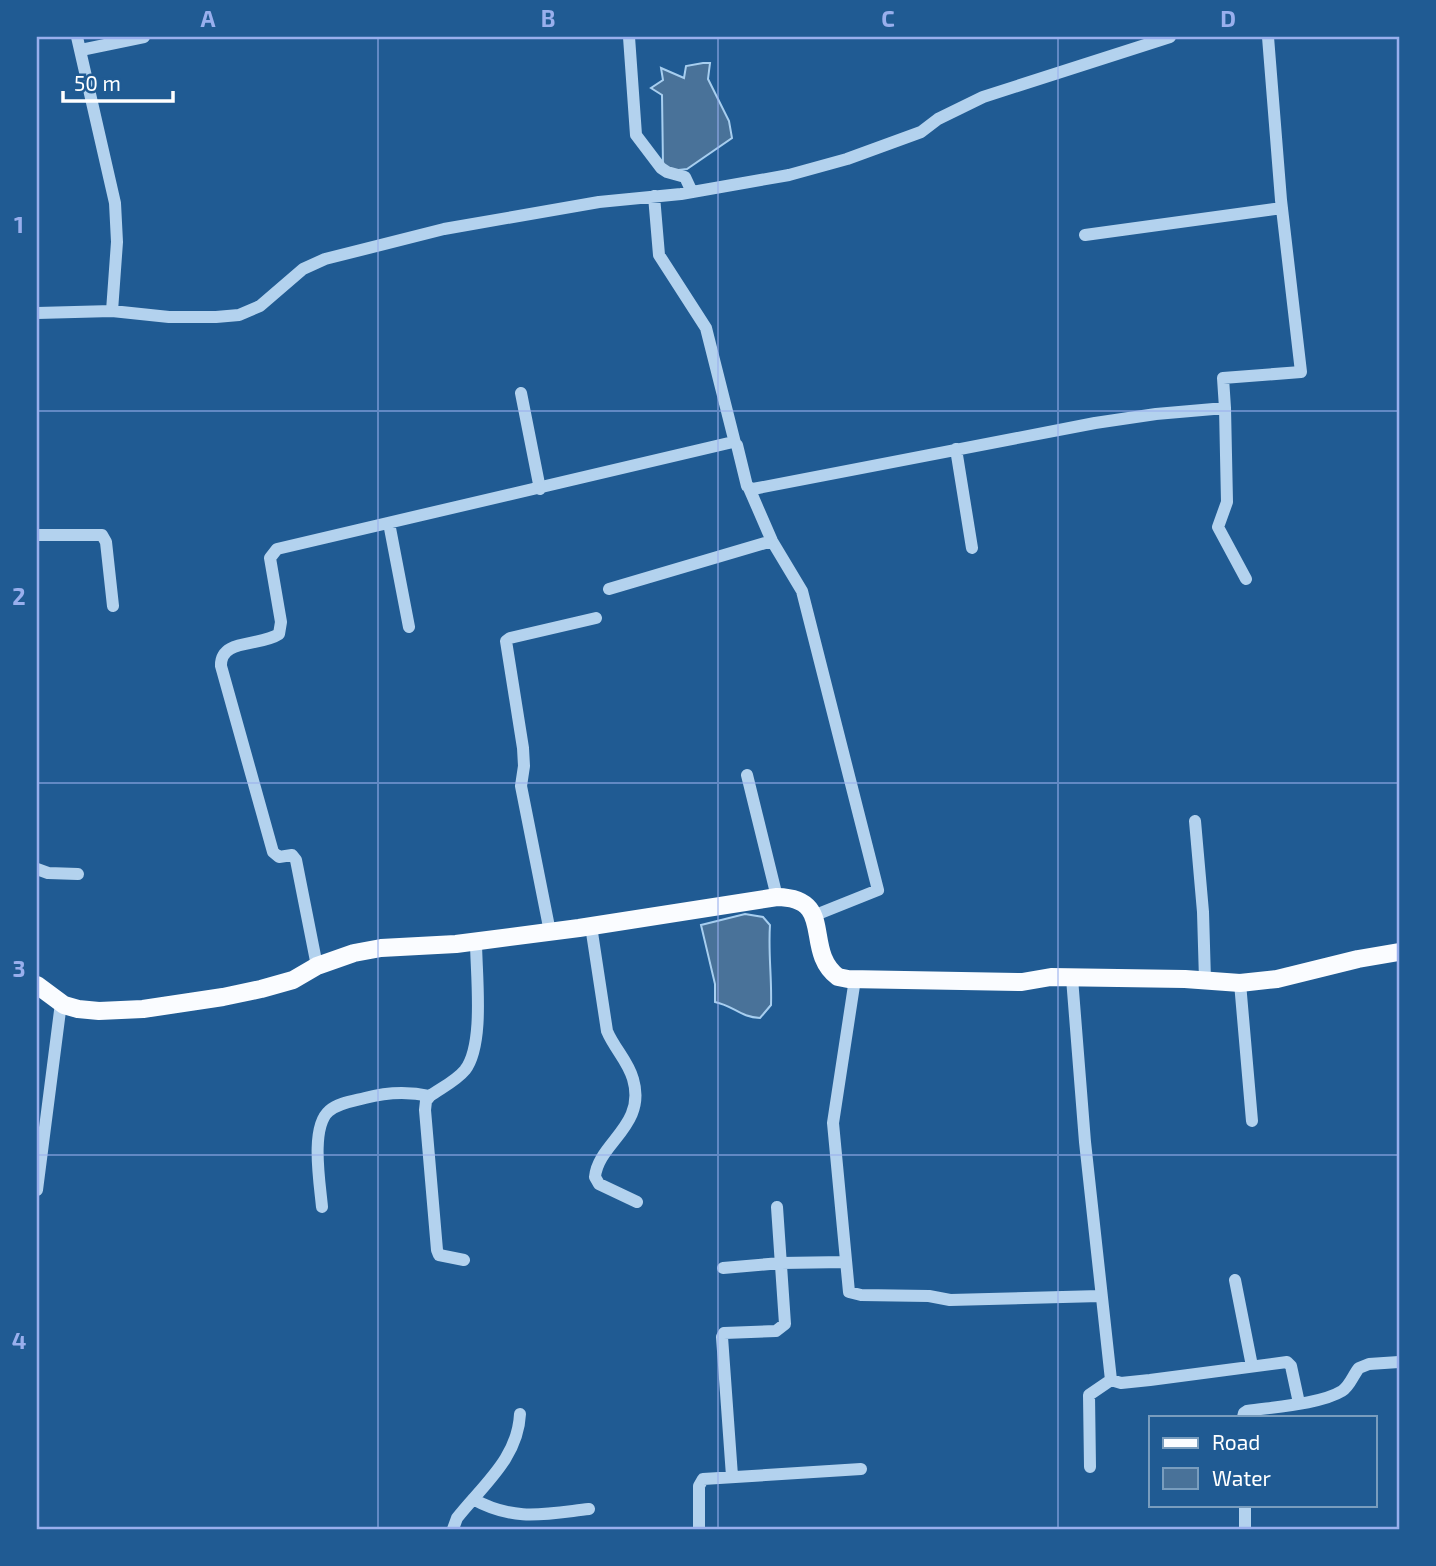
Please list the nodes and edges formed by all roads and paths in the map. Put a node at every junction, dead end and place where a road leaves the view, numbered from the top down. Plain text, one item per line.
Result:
1 (77, 37) edge
2 (144, 37) edge
3 (1170, 37) edge
4 (1268, 37) edge
5 (626, 39) edge
6 (81, 50) junction
7 (692, 192) junction
8 (654, 196) junction
9 (1282, 208) junction
10 (1084, 235) dead end
11 (112, 311) junction
12 (37, 313) edge
13 (521, 393) dead end
14 (1225, 408) junction
15 (735, 443) junction
16 (956, 449) junction
17 (749, 488) junction
18 (540, 489) junction
19 (390, 523) junction
20 (37, 534) edge
21 (772, 541) junction
22 (972, 548) dead end
23 (1246, 579) dead end
24 (609, 589) dead end
25 (113, 606) dead end
26 (596, 618) dead end
27 (409, 628) dead end
28 (747, 775) dead end
29 (1195, 821) dead end
30 (37, 869) edge
31 (78, 874) dead end
32 (777, 897) junction
33 (813, 916) junction
34 (591, 926) junction
35 (550, 932) junction
36 (476, 941) junction
37 (1399, 952) edge
38 (317, 966) junction
39 (1072, 978) junction
40 (855, 979) junction
41 (1205, 981) junction
42 (1240, 983) junction
43 (37, 985) edge
44 (61, 1003) junction
45 (430, 1096) junction
46 (1252, 1121) dead end
47 (37, 1189) edge
48 (637, 1202) dead end
49 (322, 1207) dead end
50 (777, 1207) dead end
51 (464, 1260) dead end
52 (845, 1262) junction
53 (781, 1263) junction
54 (723, 1268) dead end
55 (1235, 1280) dead end
56 (1100, 1296) junction
57 (1399, 1362) edge
58 (1252, 1367) junction
59 (1111, 1380) junction
60 (1299, 1404) junction
61 (520, 1413) dead end
62 (1243, 1416) edge
63 (1090, 1467) dead end
64 (861, 1469) dead end
65 (732, 1476) junction
66 (473, 1499) junction
67 (1245, 1506) edge
68 (589, 1509) dead end
69 (453, 1529) edge
70 (699, 1529) edge
71 (1245, 1529) edge

1 - 6 street
2 - 6 street
3 - 7 street
4 - 9 street
5 - 7 street
6 - 11 street
7 - 8 street
8 - 11 street
8 - 15 street
9 - 10 street
9 - 14 street
11 - 12 street
13 - 18 street
14 - 16 street
14 - 23 street
15 - 17 street
15 - 18 street
16 - 17 street
16 - 22 street
17 - 21 street
18 - 19 street
19 - 27 street
19 - 38 street
20 - 25 street
21 - 24 street
21 - 33 street
26 - 35 street
28 - 32 street
29 - 41 street
30 - 31 street
32 - 33 main road
32 - 34 main road
33 - 40 main road
34 - 35 main road
34 - 48 street
35 - 36 main road
36 - 38 main road
36 - 45 street
37 - 42 main road
38 - 44 main road
39 - 40 main road
39 - 41 main road
39 - 56 street
40 - 52 street
41 - 42 main road
42 - 46 street
43 - 44 main road
44 - 47 street
45 - 49 street
45 - 51 street
50 - 53 street
52 - 53 street
52 - 56 street
53 - 54 street
53 - 65 street
55 - 58 street
56 - 59 street
57 - 60 street
58 - 59 street
58 - 60 street
59 - 63 street
60 - 62 street
61 - 66 street
64 - 65 street
65 - 70 street
66 - 68 street
66 - 69 street
67 - 71 street

